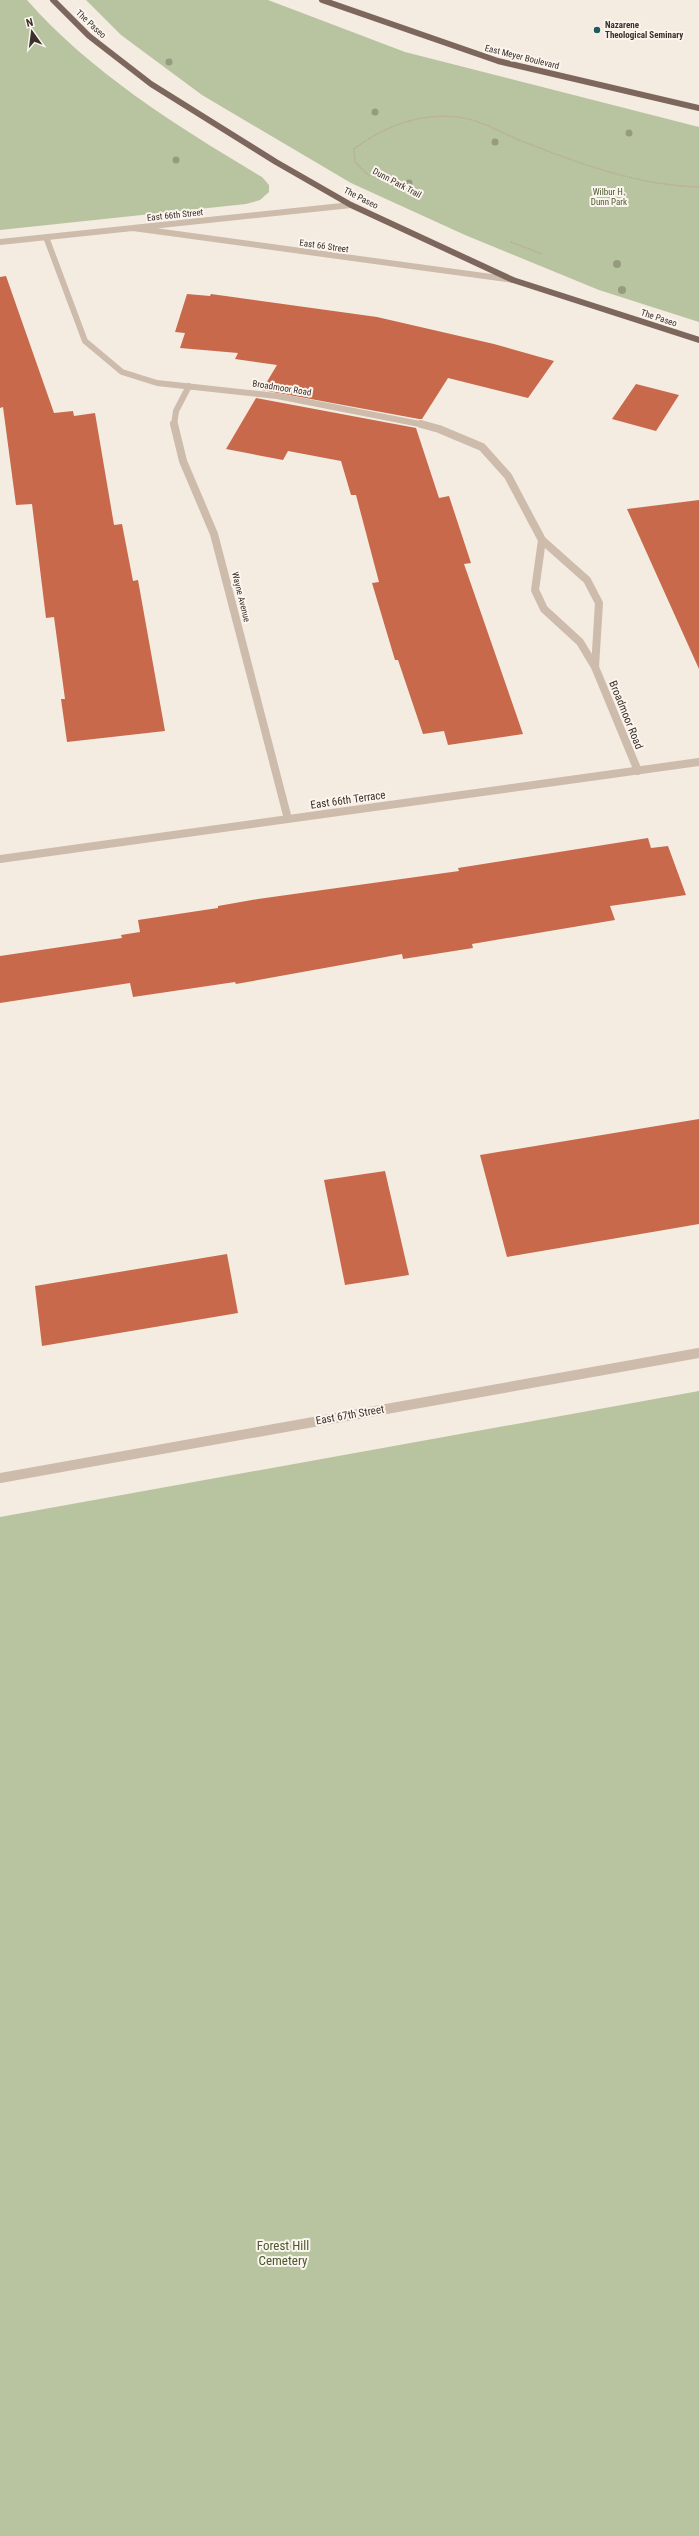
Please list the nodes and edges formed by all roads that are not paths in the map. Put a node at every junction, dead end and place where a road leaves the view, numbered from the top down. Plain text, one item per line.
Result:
1 (53, 0) edge
2 (322, 0) edge
3 (699, 108) edge
4 (352, 205) junction
5 (133, 228) junction
6 (46, 237) junction
7 (0, 242) edge
8 (513, 280) junction
9 (699, 340) edge
10 (189, 386) junction
11 (542, 540) junction
12 (595, 667) junction
13 (699, 762) edge
14 (638, 771) junction
15 (288, 819) junction
16 (0, 859) edge
17 (699, 1353) edge
18 (0, 1478) edge

1 - 4 main road, The Paseo
2 - 3 main road, East Meyer Boulevard
4 - 5 street, East 66th Street
4 - 8 main road, The Paseo
5 - 6 street, East 66th Street
5 - 8 street, East 66 Street
6 - 7 street, East 66th Street
6 - 10 street, Broadmoor Road
8 - 9 main road, The Paseo
10 - 11 street, Broadmoor Road
10 - 15 street, Wayne Avenue
11 - 12 street, Broadmoor Road
11 - 12 street, Broadmoor Road
12 - 14 street, Broadmoor Road
13 - 14 street, East 66th Terrace
14 - 15 street, East 66th Terrace
15 - 16 street, East 66th Terrace
17 - 18 street, East 67th Street

